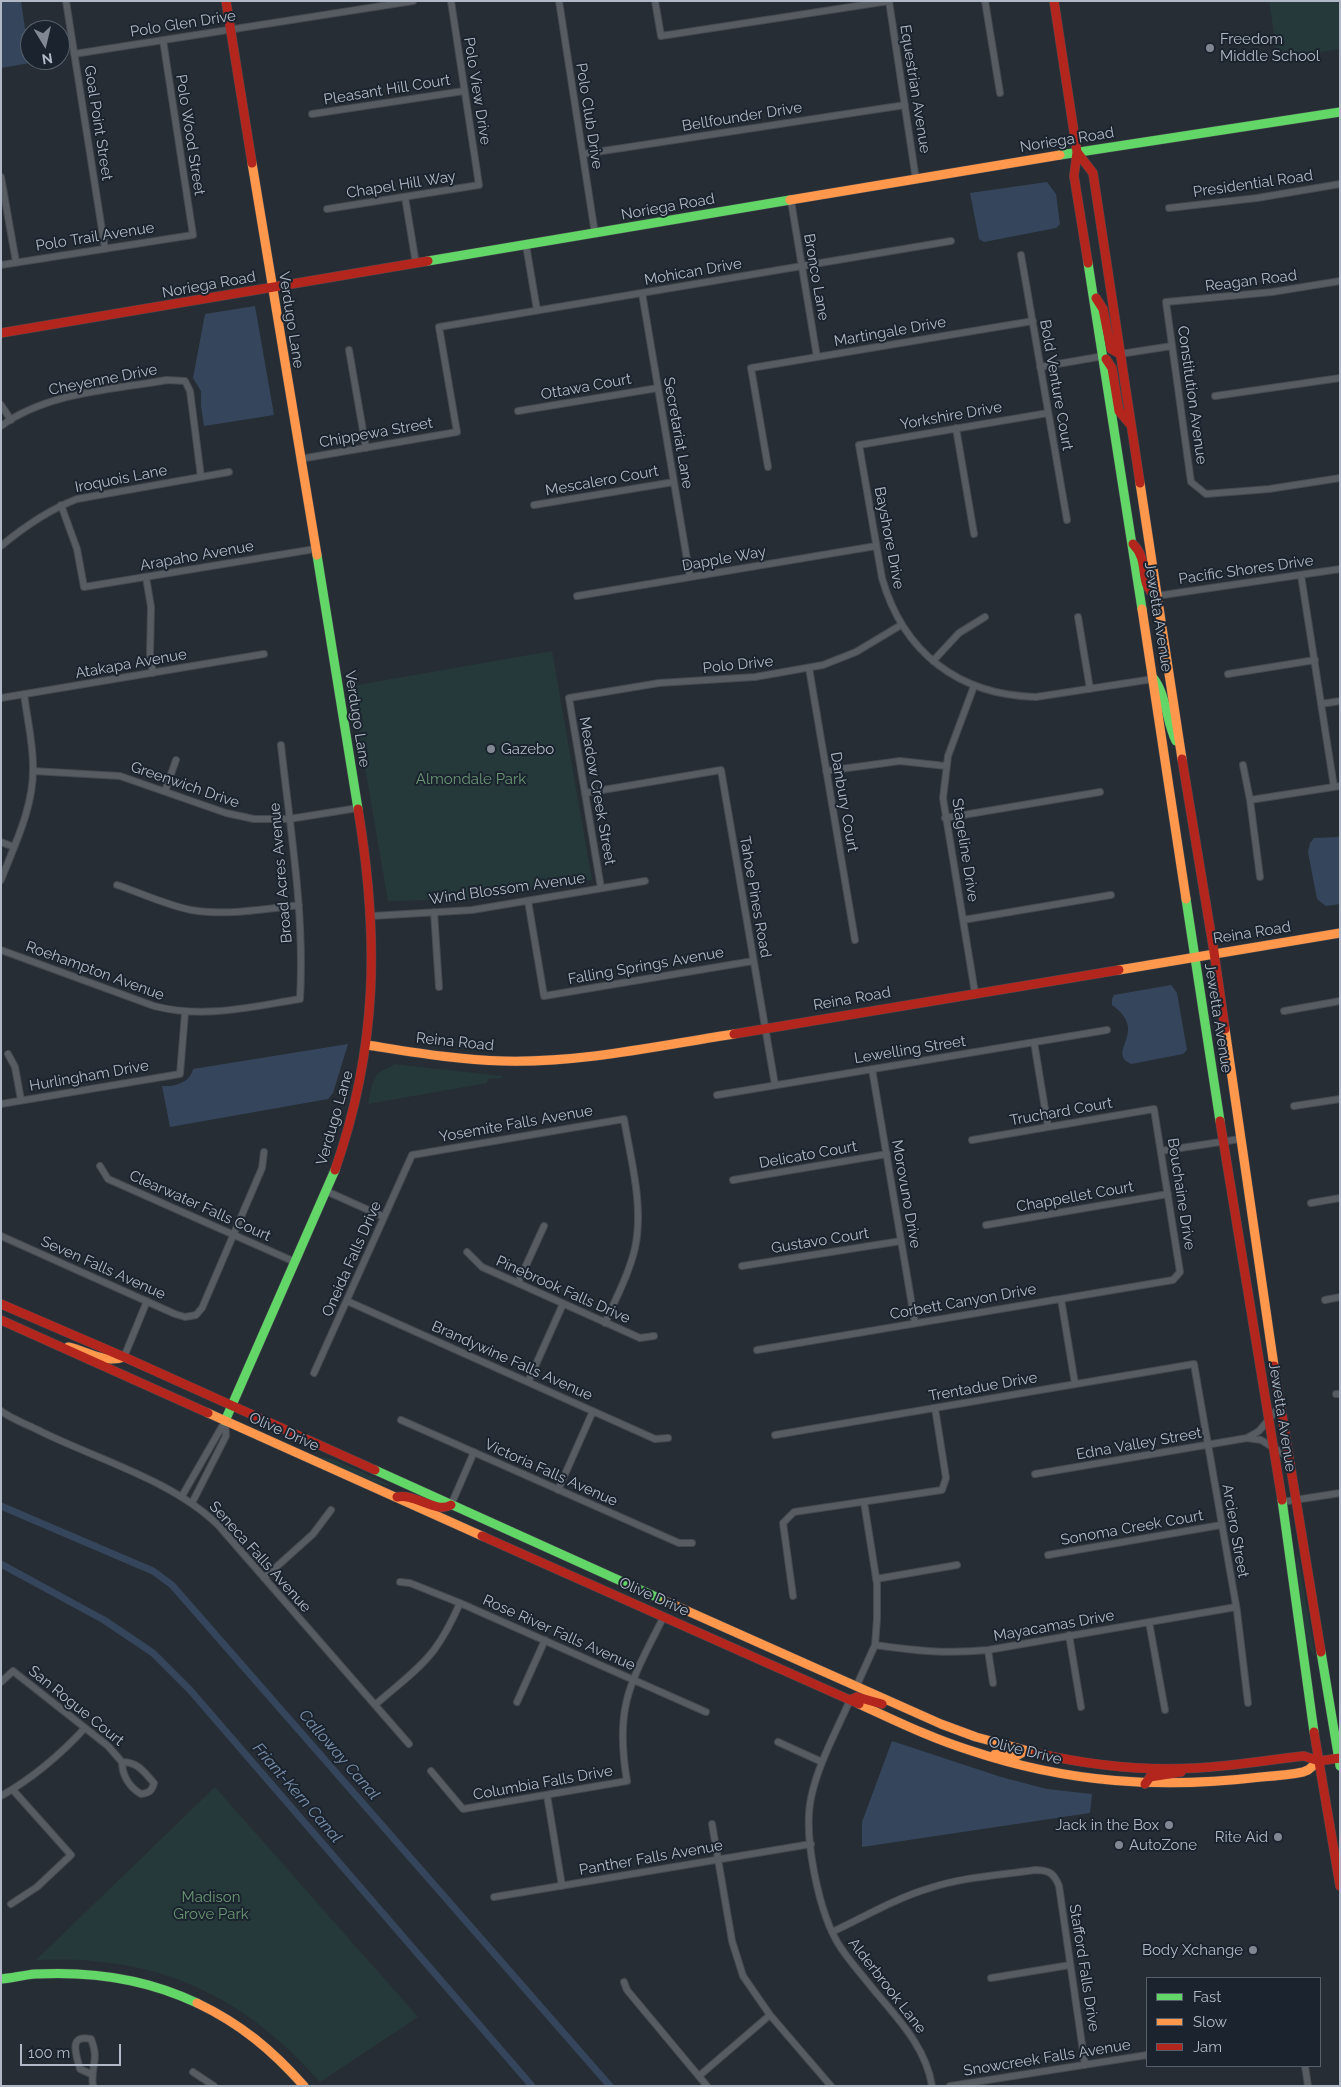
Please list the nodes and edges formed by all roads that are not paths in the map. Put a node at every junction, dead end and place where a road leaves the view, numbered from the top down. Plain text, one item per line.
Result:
1 (66, 1) edge
2 (226, 1) edge
3 (413, 1) edge
4 (450, 1) edge
5 (559, 1) edge
6 (656, 1) edge
7 (889, 1) edge
8 (985, 1) edge
9 (1054, 1) edge
10 (231, 30) junction
11 (163, 40) junction
12 (74, 54) junction
13 (464, 90) junction
14 (1000, 93) dead end
15 (905, 105) junction
16 (1340, 112) edge
17 (312, 114) dead end
18 (1077, 152) junction
19 (583, 154) junction
20 (1, 178) edge
21 (916, 180) junction
22 (1340, 184) edge
23 (479, 185) joint
24 (406, 197) junction
25 (790, 201) junction
26 (1169, 208) dead end
27 (327, 209) dead end
28 (595, 234) junction
29 (193, 235) joint
30 (951, 241) dead end
31 (526, 245) junction
32 (105, 249) junction
33 (1022, 255) dead end
34 (16, 262) junction
35 (416, 264) junction
36 (1, 265) edge
37 (802, 266) junction
38 (1340, 281) edge
39 (272, 288) junction
40 (642, 293) junction
41 (1094, 293) junction
42 (1166, 302) joint
43 (538, 310) junction
44 (1032, 321) junction
45 (1, 333) edge
46 (1172, 346) junction
47 (350, 350) dead end
48 (1120, 354) junction
49 (1104, 356) junction
50 (817, 357) junction
51 (1040, 367) junction
52 (1340, 378) edge
53 (658, 388) junction
54 (1215, 396) dead end
55 (1, 405) edge
56 (518, 411) dead end
57 (1048, 413) junction
58 (11, 420) junction
59 (1130, 425) junction
60 (1, 426) edge
61 (956, 428) junction
62 (457, 432) joint
63 (859, 445) joint
64 (366, 448) junction
65 (300, 459) junction
66 (768, 467) dead end
67 (229, 472) dead end
68 (201, 477) junction
69 (1340, 478) edge
70 (674, 482) junction
71 (61, 505) junction
72 (534, 505) dead end
73 (1067, 520) dead end
74 (974, 534) dead end
75 (1132, 544) junction
76 (1, 546) edge
77 (876, 546) junction
78 (315, 548) junction
79 (1340, 569) edge
80 (1301, 575) junction
81 (146, 577) junction
82 (690, 577) junction
83 (577, 596) dead end
84 (1156, 596) junction
85 (985, 617) dead end
86 (1078, 617) dead end
87 (901, 625) junction
88 (264, 654) dead end
89 (1315, 660) junction
90 (933, 661) junction
91 (809, 668) junction
92 (153, 673) junction
93 (1228, 674) dead end
94 (1153, 679) junction
95 (974, 686) junction
96 (1090, 689) junction
97 (24, 694) junction
98 (1, 698) edge
99 (569, 698) joint
100 (1340, 701) edge
101 (1321, 704) junction
102 (281, 745) dead end
103 (1179, 747) junction
104 (176, 760) dead end
105 (1243, 765) dead end
106 (946, 766) junction
107 (33, 771) junction
108 (826, 771) junction
109 (1337, 786) edge
110 (165, 791) junction
111 (1100, 792) dead end
112 (585, 793) junction
113 (1250, 800) junction
114 (358, 808) junction
115 (946, 818) junction
116 (289, 819) junction
117 (1, 842) edge
118 (14, 846) junction
119 (1260, 877) dead end
120 (1, 880) edge
121 (645, 881) dead end
122 (117, 885) dead end
123 (601, 888) junction
124 (1111, 895) dead end
125 (528, 901) junction
126 (299, 905) junction
127 (434, 912) junction
128 (372, 916) junction
129 (963, 920) junction
130 (1340, 933) edge
131 (855, 940) dead end
132 (1, 950) edge
133 (1214, 952) junction
134 (1195, 956) junction
135 (754, 961) junction
136 (439, 987) dead end
137 (975, 993) junction
138 (300, 999) joint
139 (1340, 1002) edge
140 (1284, 1011) dead end
141 (185, 1013) junction
142 (766, 1028) junction
143 (1107, 1030) dead end
144 (1034, 1042) junction
145 (367, 1045) junction
146 (8, 1054) dead end
147 (872, 1069) junction
148 (775, 1085) junction
149 (717, 1095) dead end
150 (1340, 1099) edge
151 (21, 1100) junction
152 (1, 1104) edge
153 (1294, 1106) dead end
154 (1154, 1109) joint
155 (1048, 1127) junction
156 (1240, 1139) junction
157 (972, 1140) dead end
158 (1224, 1146) junction
159 (264, 1152) dead end
160 (1161, 1152) junction
161 (412, 1154) joint
162 (887, 1154) junction
163 (100, 1166) dead end
164 (733, 1180) dead end
165 (326, 1191) junction
166 (1168, 1194) junction
167 (1340, 1198) edge
168 (1311, 1203) dead end
169 (384, 1217) junction
170 (986, 1224) dead end
171 (544, 1226) dead end
172 (233, 1235) junction
173 (1, 1236) edge
174 (901, 1241) junction
175 (467, 1252) dead end
176 (295, 1262) junction
177 (742, 1266) dead end
178 (1173, 1280) joint
179 (518, 1284) junction
180 (1340, 1297) edge
181 (1061, 1299) junction
182 (1324, 1300) dead end
183 (147, 1301) junction
184 (346, 1301) junction
185 (1, 1304) edge
186 (563, 1304) junction
187 (1, 1320) edge
188 (605, 1322) junction
189 (915, 1323) junction
190 (654, 1336) dead end
191 (60, 1346) junction
192 (757, 1350) dead end
193 (124, 1357) junction
194 (1194, 1364) joint
195 (314, 1373) dead end
196 (528, 1382) junction
197 (1075, 1384) junction
198 (232, 1406) junction
199 (1280, 1406) junction
200 (935, 1408) junction
201 (1, 1411) edge
202 (593, 1412) junction
203 (401, 1420) dead end
204 (1268, 1420) junction
205 (225, 1422) junction
206 (775, 1435) dead end
207 (668, 1438) dead end
208 (1247, 1438) junction
209 (1208, 1445) junction
210 (1273, 1446) junction
211 (474, 1452) junction
212 (1289, 1457) junction
213 (1035, 1474) dead end
214 (558, 1490) junction
215 (1340, 1493) edge
216 (182, 1496) junction
217 (396, 1497) junction
218 (1297, 1499) junction
219 (864, 1502) junction
220 (1282, 1502) junction
221 (192, 1503) junction
222 (451, 1505) junction
223 (331, 1510) dead end
224 (1221, 1525) junction
225 (692, 1543) dead end
226 (1048, 1555) dead end
227 (957, 1565) dead end
228 (264, 1578) junction
229 (876, 1579) junction
230 (400, 1582) dead end
231 (794, 1596) dead end
232 (460, 1603) junction
233 (1236, 1607) junction
234 (664, 1616) junction
235 (1150, 1622) junction
236 (722, 1628) junction
237 (1069, 1635) junction
238 (545, 1640) junction
239 (875, 1645) junction
240 (988, 1650) junction
241 (797, 1676) junction
242 (632, 1679) junction
243 (1, 1682) edge
244 (993, 1683) dead end
245 (856, 1687) junction
246 (850, 1700) junction
247 (517, 1702) dead end
248 (1248, 1703) dead end
249 (375, 1705) junction
250 (1081, 1707) dead end
251 (907, 1710) junction
252 (1165, 1710) dead end
253 (706, 1712) dead end
254 (85, 1728) junction
255 (778, 1742) dead end
256 (409, 1744) dead end
257 (965, 1749) junction
258 (1025, 1751) junction
259 (1319, 1761) junction
260 (1339, 1761) edge
261 (122, 1762) junction
262 (822, 1762) junction
263 (1218, 1766) junction
264 (431, 1771) dead end
265 (1145, 1784) junction
266 (13, 1790) junction
267 (547, 1794) junction
268 (1, 1796) edge
269 (712, 1824) dead end
270 (811, 1844) junction
271 (718, 1859) junction
272 (1338, 1869) edge
273 (562, 1886) junction
274 (1340, 1886) edge
275 (494, 1897) dead end
276 (11, 1904) dead end
277 (832, 1932) junction
278 (1070, 1965) junction
279 (991, 1978) dead end
280 (1, 1979) edge
281 (624, 1982) dead end
282 (770, 2015) junction
283 (1146, 2055) edge
284 (1085, 2065) junction
285 (1306, 2067) edge
286 (193, 2072) dead end
287 (91, 2074) junction
288 (698, 2076) junction
289 (93, 2086) edge
290 (214, 2086) edge
291 (304, 2086) edge
292 (707, 2086) edge
293 (830, 2086) edge
294 (932, 2086) edge
295 (950, 2086) edge
296 (1308, 2086) edge

1 - 12 street, Goal Point Street
2 - 10 street, Verdugo Lane
3 - 10 street, Polo Glen Drive
4 - 13 street, Polo View Drive
5 - 19 street, Polo Club Drive
6 - 7 street
7 - 15 street, Equestrian Avenue
8 - 14 street
9 - 18 street, Jewetta Avenue
10 - 11 street, Polo Glen Drive
10 - 39 street, Verdugo Lane
11 - 12 street, Polo Glen Drive
11 - 29 street, Polo Wood Street
12 - 32 street, Goal Point Street
13 - 17 street, Pleasant Hill Court
13 - 23 street, Polo View Drive
15 - 19 street, Bellfounder Drive
15 - 21 street, Equestrian Avenue
16 - 18 street, Noriega Road
18 - 21 street, Noriega Road
18 - 41 street, Jewetta Avenue
18 - 48 street, Jewetta Avenue
19 - 28 street, Polo Club Drive
20 - 34 street
21 - 25 street, Noriega Road
22 - 26 street, Presidential Road
23 - 24 street, Chapel Hill Way
24 - 27 street, Chapel Hill Way
24 - 35 street
25 - 28 street, Noriega Road
25 - 37 street, Bronco Lane
28 - 31 street, Noriega Road
29 - 32 street, Polo Trail Avenue
30 - 37 street, Mohican Drive
31 - 35 street, Noriega Road
31 - 43 street
32 - 34 street, Polo Trail Avenue
33 - 44 street, Bold Venture Court
34 - 36 street, Polo Trail Avenue
35 - 39 street, Noriega Road
37 - 40 street, Mohican Drive
37 - 50 street, Bronco Lane
38 - 42 street, Reagan Road
39 - 45 street, Noriega Road
39 - 65 street, Verdugo Lane
40 - 43 street, Mohican Drive
40 - 53 street, Secretariat Lane
41 - 48 street
41 - 49 street, Jewetta Avenue
42 - 46 street, Constitution Avenue
43 - 62 street, Mohican Drive
44 - 50 street, Martingale Drive
44 - 51 street, Bold Venture Court
46 - 48 street
46 - 69 street, Constitution Avenue
47 - 64 street
48 - 59 street, Jewetta Avenue
49 - 51 street
49 - 59 street
49 - 75 street, Jewetta Avenue
50 - 66 street, Martingale Drive
51 - 57 street, Bold Venture Court
52 - 54 street
53 - 56 street, Ottawa Court
53 - 70 street, Secretariat Lane
55 - 58 street
57 - 61 street, Yorkshire Drive
57 - 73 street, Bold Venture Court
58 - 60 street, Cheyenne Drive
58 - 68 street, Cheyenne Drive
59 - 84 street, Jewetta Avenue
61 - 63 street, Yorkshire Drive
61 - 74 street
62 - 64 street, Chippewa Street
63 - 77 street, Bayshore Drive
64 - 65 street, Chippewa Street
65 - 78 street, Verdugo Lane
67 - 68 street, Iroquois Lane
68 - 71 street, Iroquois Lane
70 - 72 street, Mescalero Court
70 - 82 street, Secretariat Lane
71 - 76 street, Iroquois Lane
71 - 81 street, Arapaho Avenue
75 - 84 street
75 - 94 street, Jewetta Avenue
77 - 82 street, Dapple Way
77 - 87 street, Bayshore Drive
78 - 81 street, Arapaho Avenue
78 - 114 street, Verdugo Lane
79 - 80 street, Pacific Shores Drive
80 - 84 street, Pacific Shores Drive
80 - 89 street
81 - 92 street
82 - 83 street, Dapple Way
84 - 103 street, Jewetta Avenue
85 - 90 street
86 - 96 street
87 - 90 street, Bayshore Drive
87 - 91 street, Polo Drive
88 - 92 street, Atakapa Avenue
89 - 93 street
89 - 101 street
90 - 95 street, Bayshore Drive
91 - 99 street, Polo Drive
91 - 108 street, Danbury Court
92 - 97 street, Atakapa Avenue
94 - 96 street, Bayshore Drive
94 - 103 street
94 - 134 street, Jewetta Avenue
95 - 96 street, Bayshore Drive
95 - 106 street, Stageline Drive
97 - 98 street, Atakapa Avenue
97 - 107 street
99 - 112 street, Meadow Creek Street
100 - 101 street
101 - 109 street
102 - 116 street, Broad Acres Avenue
103 - 133 street, Jewetta Avenue
104 - 110 street
105 - 113 street
106 - 108 street
106 - 115 street, Stageline Drive
107 - 110 street, Greenwich Drive
107 - 118 street
108 - 131 street, Danbury Court
109 - 113 street
110 - 116 street, Greenwich Drive
111 - 115 street
112 - 123 street, Meadow Creek Street
112 - 135 street, Tahoe Pines Road
113 - 119 street
114 - 116 street, Greenwich Drive
114 - 128 street, Verdugo Lane
115 - 129 street, Stageline Drive
116 - 126 street, Broad Acres Avenue
117 - 118 street
118 - 120 street
121 - 123 street, Wind Blossom Avenue
122 - 126 street
123 - 125 street, Wind Blossom Avenue
124 - 129 street
125 - 127 street, Wind Blossom Avenue
125 - 135 street, Falling Springs Avenue
126 - 138 street, Broad Acres Avenue
127 - 128 street, Wind Blossom Avenue
127 - 136 street
128 - 145 street, Verdugo Lane
129 - 137 street, Stageline Drive
130 - 133 street, Reina Road
132 - 141 street, Roehampton Avenue
133 - 134 street, Reina Road
133 - 156 street, Jewetta Avenue
134 - 137 street, Reina Road
134 - 158 street, Jewetta Avenue
135 - 142 street, Tahoe Pines Road
137 - 142 street, Reina Road
138 - 141 street, Roehampton Avenue
139 - 140 street
141 - 151 street, Hurlingham Drive
142 - 145 street, Reina Road
142 - 148 street, Tahoe Pines Road
143 - 144 street, Lewelling Street
144 - 147 street, Lewelling Street
144 - 155 street
145 - 165 street, Verdugo Lane
146 - 151 street
147 - 148 street, Lewelling Street
147 - 162 street, Morovuno Drive
148 - 149 street, Lewelling Street
150 - 153 street
151 - 152 street, Hurlingham Drive
154 - 155 street, Truchard Court
154 - 160 street, Bouchaine Drive
155 - 157 street, Truchard Court
156 - 158 street
156 - 199 street, Jewetta Avenue
158 - 160 street
158 - 204 street, Jewetta Avenue
159 - 172 street
160 - 166 street, Bouchaine Drive
161 - 169 street, Oneida Falls Drive
161 - 188 street, Yosemite Falls Avenue
162 - 164 street, Delicato Court
162 - 174 street, Morovuno Drive
163 - 172 street, Clearwater Falls Court
165 - 169 street
165 - 176 street, Verdugo Lane
166 - 170 street, Chappellet Court
166 - 178 street, Bouchaine Drive
167 - 168 street
169 - 184 street, Oneida Falls Drive
171 - 179 street
172 - 176 street, Clearwater Falls Court
172 - 183 street, Seven Falls Avenue
173 - 183 street, Seven Falls Avenue
174 - 177 street, Gustavo Court
174 - 189 street, Morovuno Drive
175 - 179 street, Pinebrook Falls Drive
176 - 198 street, Verdugo Lane
178 - 181 street, Corbett Canyon Drive
179 - 186 street, Pinebrook Falls Drive
180 - 182 street
181 - 189 street, Corbett Canyon Drive
181 - 197 street
183 - 193 street
184 - 195 street, Oneida Falls Drive
184 - 196 street, Brandywine Falls Avenue
185 - 193 street, Olive Drive
186 - 188 street, Pinebrook Falls Drive
186 - 196 street
187 - 191 street, Olive Drive
188 - 190 street, Pinebrook Falls Drive
189 - 192 street, Corbett Canyon Drive
191 - 193 street
191 - 205 street, Olive Drive
193 - 198 street, Olive Drive
194 - 197 street, Trentadue Drive
194 - 209 street, Arciero Street
196 - 202 street, Brandywine Falls Avenue
197 - 200 street, Trentadue Drive
198 - 205 street, Verdugo Lane
198 - 222 street, Olive Drive
199 - 204 street, Edna Valley Street
199 - 212 street, Jewetta Avenue
200 - 206 street, Trentadue Drive
200 - 219 street
201 - 216 street, Seneca Falls Avenue
202 - 207 street, Brandywine Falls Avenue
202 - 214 street
203 - 211 street, Victoria Falls Avenue
204 - 208 street, Edna Valley Street
204 - 210 street, Jewetta Avenue
205 - 216 street
205 - 217 street, Olive Drive
205 - 221 street
208 - 209 street, Edna Valley Street
208 - 210 street, Edna Valley Street
209 - 213 street, Edna Valley Street
209 - 224 street, Arciero Street
210 - 212 street, Edna Valley Street
210 - 220 street, Jewetta Avenue
211 - 214 street, Victoria Falls Avenue
211 - 222 street
212 - 218 street, Jewetta Avenue
214 - 225 street, Victoria Falls Avenue
215 - 218 street
216 - 221 street, Seneca Falls Avenue
217 - 222 street
217 - 234 street, Olive Drive
218 - 220 street
218 - 260 street, Jewetta Avenue
219 - 229 street
219 - 231 street
220 - 259 street, Jewetta Avenue
221 - 228 street, Seneca Falls Avenue
222 - 236 street, Olive Drive
223 - 228 street
224 - 226 street, Sonoma Creek Court
224 - 233 street, Arciero Street
227 - 229 street
228 - 249 street, Seneca Falls Avenue
229 - 239 street
230 - 232 street, Rose River Falls Avenue
232 - 238 street, Rose River Falls Avenue
232 - 249 street
233 - 235 street, Mayacamas Drive
233 - 248 street, Arciero Street
234 - 236 street
234 - 241 street, Olive Drive
234 - 242 street
235 - 237 street, Mayacamas Drive
235 - 252 street
236 - 245 street, Olive Drive
237 - 240 street, Mayacamas Drive
237 - 250 street
238 - 242 street, Rose River Falls Avenue
238 - 247 street
239 - 240 street, Mayacamas Drive
239 - 245 street
240 - 244 street
241 - 245 street
241 - 246 street, Olive Drive
242 - 253 street, Rose River Falls Avenue
242 - 267 street, Columbia Falls Drive
243 - 254 street, San Rogue Court
245 - 251 street, Olive Drive
246 - 251 street
246 - 257 street, Olive Drive
246 - 262 street, Alderbrook Lane
249 - 256 street, Seneca Falls Avenue
251 - 258 street, Olive Drive
254 - 261 street, San Rogue Court
254 - 266 street
255 - 262 street
257 - 258 street
257 - 265 street, Olive Drive
258 - 263 street, Olive Drive
259 - 260 street, Olive Drive
259 - 263 street, Olive Drive
259 - 265 street, Olive Drive
259 - 272 street, Jewetta Avenue
261 - 261 street, San Rogue Court
262 - 270 street, Alderbrook Lane
263 - 265 street
264 - 267 street, Columbia Falls Drive
266 - 268 street
266 - 276 street
267 - 273 street
269 - 271 street
270 - 271 street, Panther Falls Avenue
270 - 277 street, Alderbrook Lane
271 - 273 street, Panther Falls Avenue
271 - 282 street
272 - 274 street, Jewetta Avenue
273 - 275 street, Panther Falls Avenue
277 - 278 street, Stafford Falls Drive
277 - 294 street, Alderbrook Lane
278 - 279 street
278 - 284 street, Stafford Falls Drive
280 - 291 street
281 - 288 street
282 - 288 street
282 - 293 street
283 - 284 street, Snowcreek Falls Avenue
284 - 295 street, Snowcreek Falls Avenue
285 - 296 street
286 - 290 street
287 - 287 street
287 - 289 street
288 - 292 street

